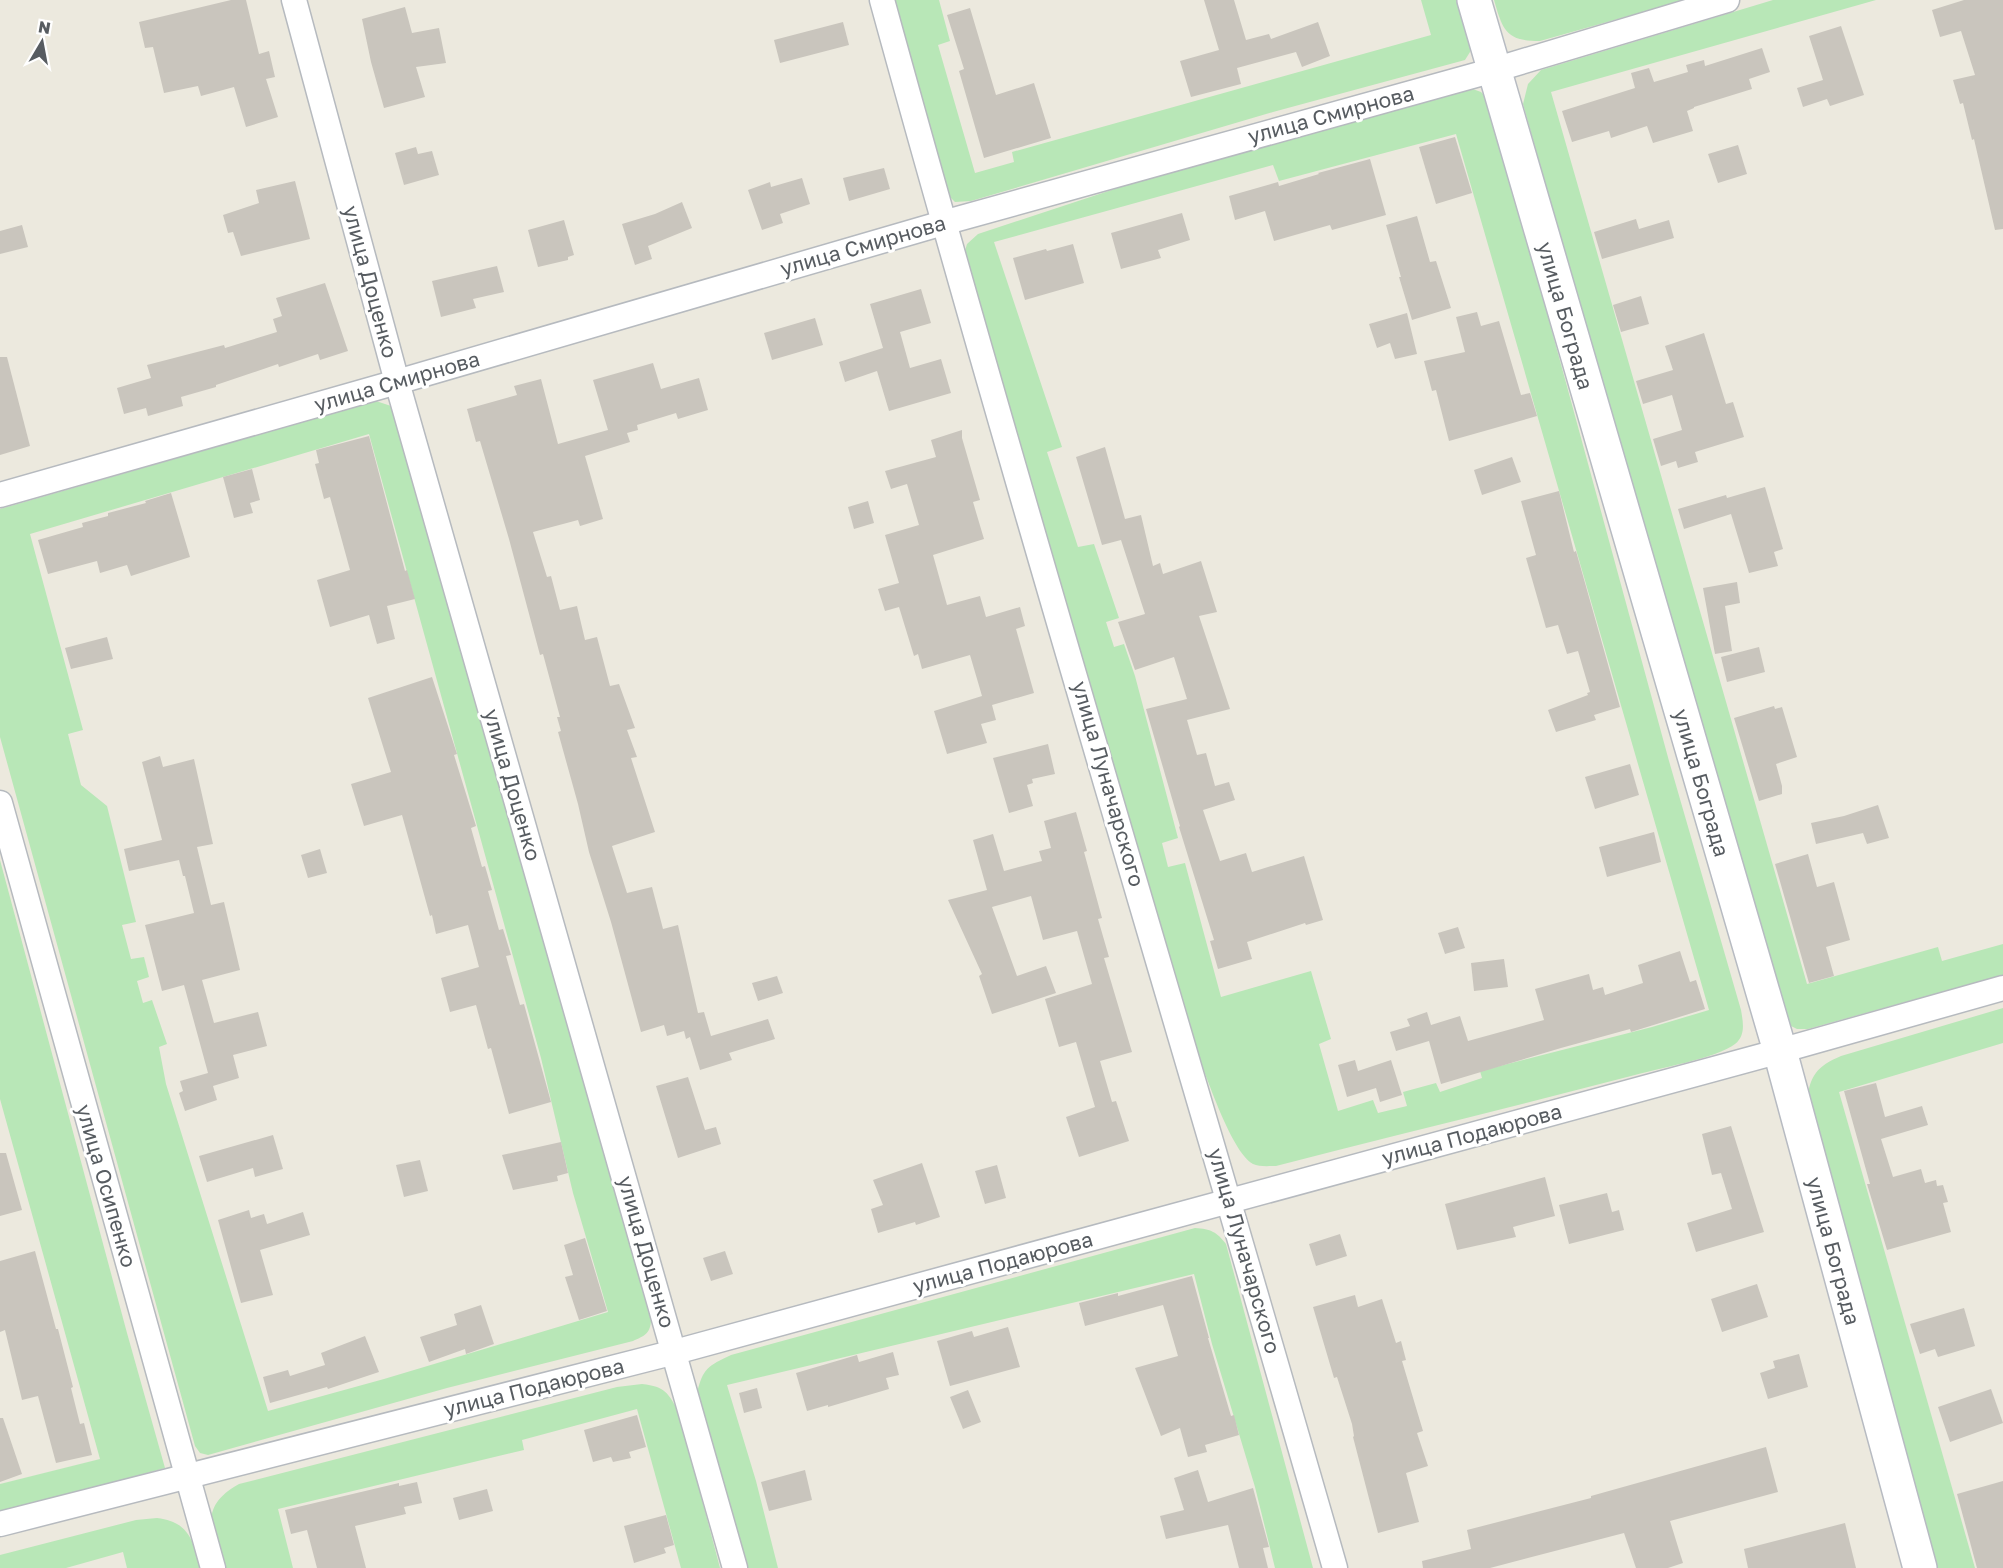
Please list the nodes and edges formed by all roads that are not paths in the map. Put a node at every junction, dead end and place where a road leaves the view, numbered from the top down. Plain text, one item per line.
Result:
1 (294, 0) edge
2 (882, 0) edge
3 (1474, 0) edge
4 (1727, 0) edge
5 (1494, 70) junction
6 (943, 223) junction
7 (397, 382) junction
8 (0, 495) edge
9 (0, 803) edge
10 (2003, 988) edge
11 (1780, 1051) junction
12 (1230, 1201) junction
13 (675, 1352) junction
14 (187, 1476) junction
15 (0, 1524) edge
16 (213, 1568) edge
17 (735, 1568) edge
18 (1335, 1568) edge
19 (1920, 1568) edge

1 - 7 street, улица Доценко
2 - 6 street, улица Луначарского
3 - 5 street, улица Бограда
4 - 5 street, улица Смирнова
5 - 6 street, улица Смирнова
5 - 11 street, улица Бограда
6 - 7 street, улица Смирнова
6 - 12 street, улица Луначарского
7 - 8 street, улица Смирнова
7 - 13 street, улица Доценко
9 - 14 street, улица Осипенко
10 - 11 street, улица Подаюрова
11 - 12 street, улица Подаюрова
11 - 19 street, улица Бограда
12 - 13 street, улица Подаюрова
12 - 18 street, улица Луначарского
13 - 14 street, улица Подаюрова
13 - 17 street, улица Доценко
14 - 15 street, улица Подаюрова
14 - 16 street, улица Осипенко

